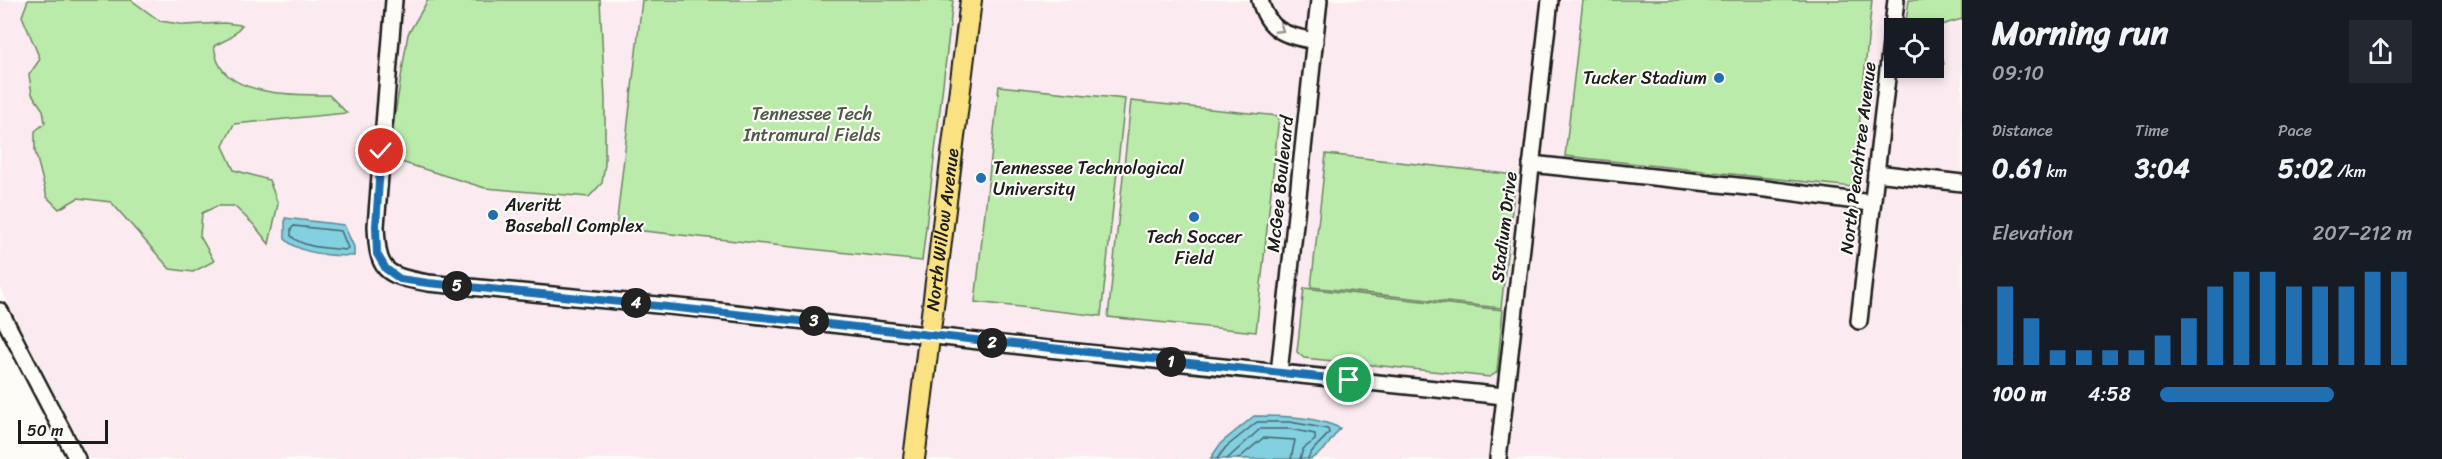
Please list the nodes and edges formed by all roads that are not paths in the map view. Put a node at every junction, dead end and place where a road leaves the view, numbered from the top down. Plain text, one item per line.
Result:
1 (394, 0) edge
2 (970, 0) edge
3 (1260, 0) edge
4 (1319, 0) edge
5 (1550, 0) edge
6 (1896, 0) edge
7 (1315, 41) junction
8 (1531, 164) junction
9 (1876, 173) junction
10 (1962, 183) edge
11 (1871, 203) junction
12 (0, 311) edge
13 (1859, 321) dead end
14 (930, 335) junction
15 (1279, 373) junction
16 (1504, 396) junction
17 (77, 459) edge
18 (914, 459) edge
19 (1498, 459) edge

1 - 14 street
2 - 14 main road, North Willow Avenue
3 -> 7 street
4 - 7 street, McGee Boulevard
5 - 8 street, Stadium Drive
6 - 9 street, North Peachtree Avenue
7 - 15 street, McGee Boulevard
8 - 11 street
8 - 16 street, Stadium Drive
9 - 10 street
9 - 11 street, North Peachtree Avenue
11 - 13 street, North Peachtree Avenue
12 - 17 street
14 - 15 street
14 - 18 main road, North Willow Avenue
15 - 16 street
16 - 19 street, Stadium Drive

